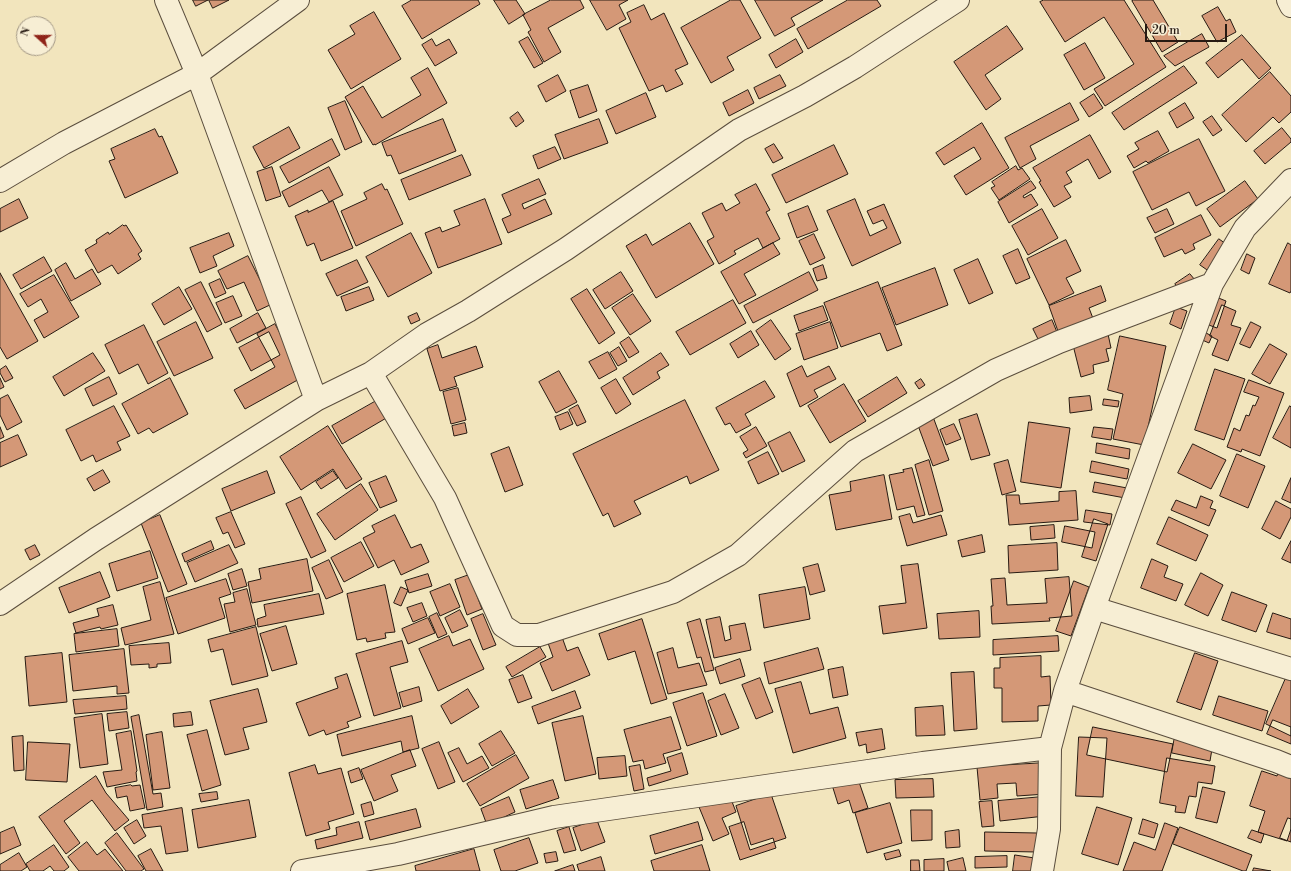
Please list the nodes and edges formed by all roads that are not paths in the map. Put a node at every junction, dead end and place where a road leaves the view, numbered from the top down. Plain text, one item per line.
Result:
1 (166, 0) edge
2 (298, 0) edge
3 (958, 0) edge
4 (1288, 0) edge
5 (1291, 6) edge
6 (197, 74) junction
7 (1291, 180) edge
8 (0, 181) edge
9 (1212, 284) junction
10 (371, 373) junction
11 (316, 400) junction
12 (0, 604) edge
13 (1094, 608) junction
14 (1291, 668) edge
15 (1065, 691) junction
16 (1050, 748) junction
17 (1291, 768) edge
18 (302, 871) edge
19 (1042, 871) edge

1 - 6 street
2 - 6 street
3 - 10 street
4 - 5 street
6 - 8 street
6 - 11 street
7 - 9 street
9 - 10 street
9 - 13 street
10 - 11 street
11 - 12 street
13 - 14 street
13 - 15 street
15 - 16 street
15 - 17 street
16 - 18 street
16 - 19 street

